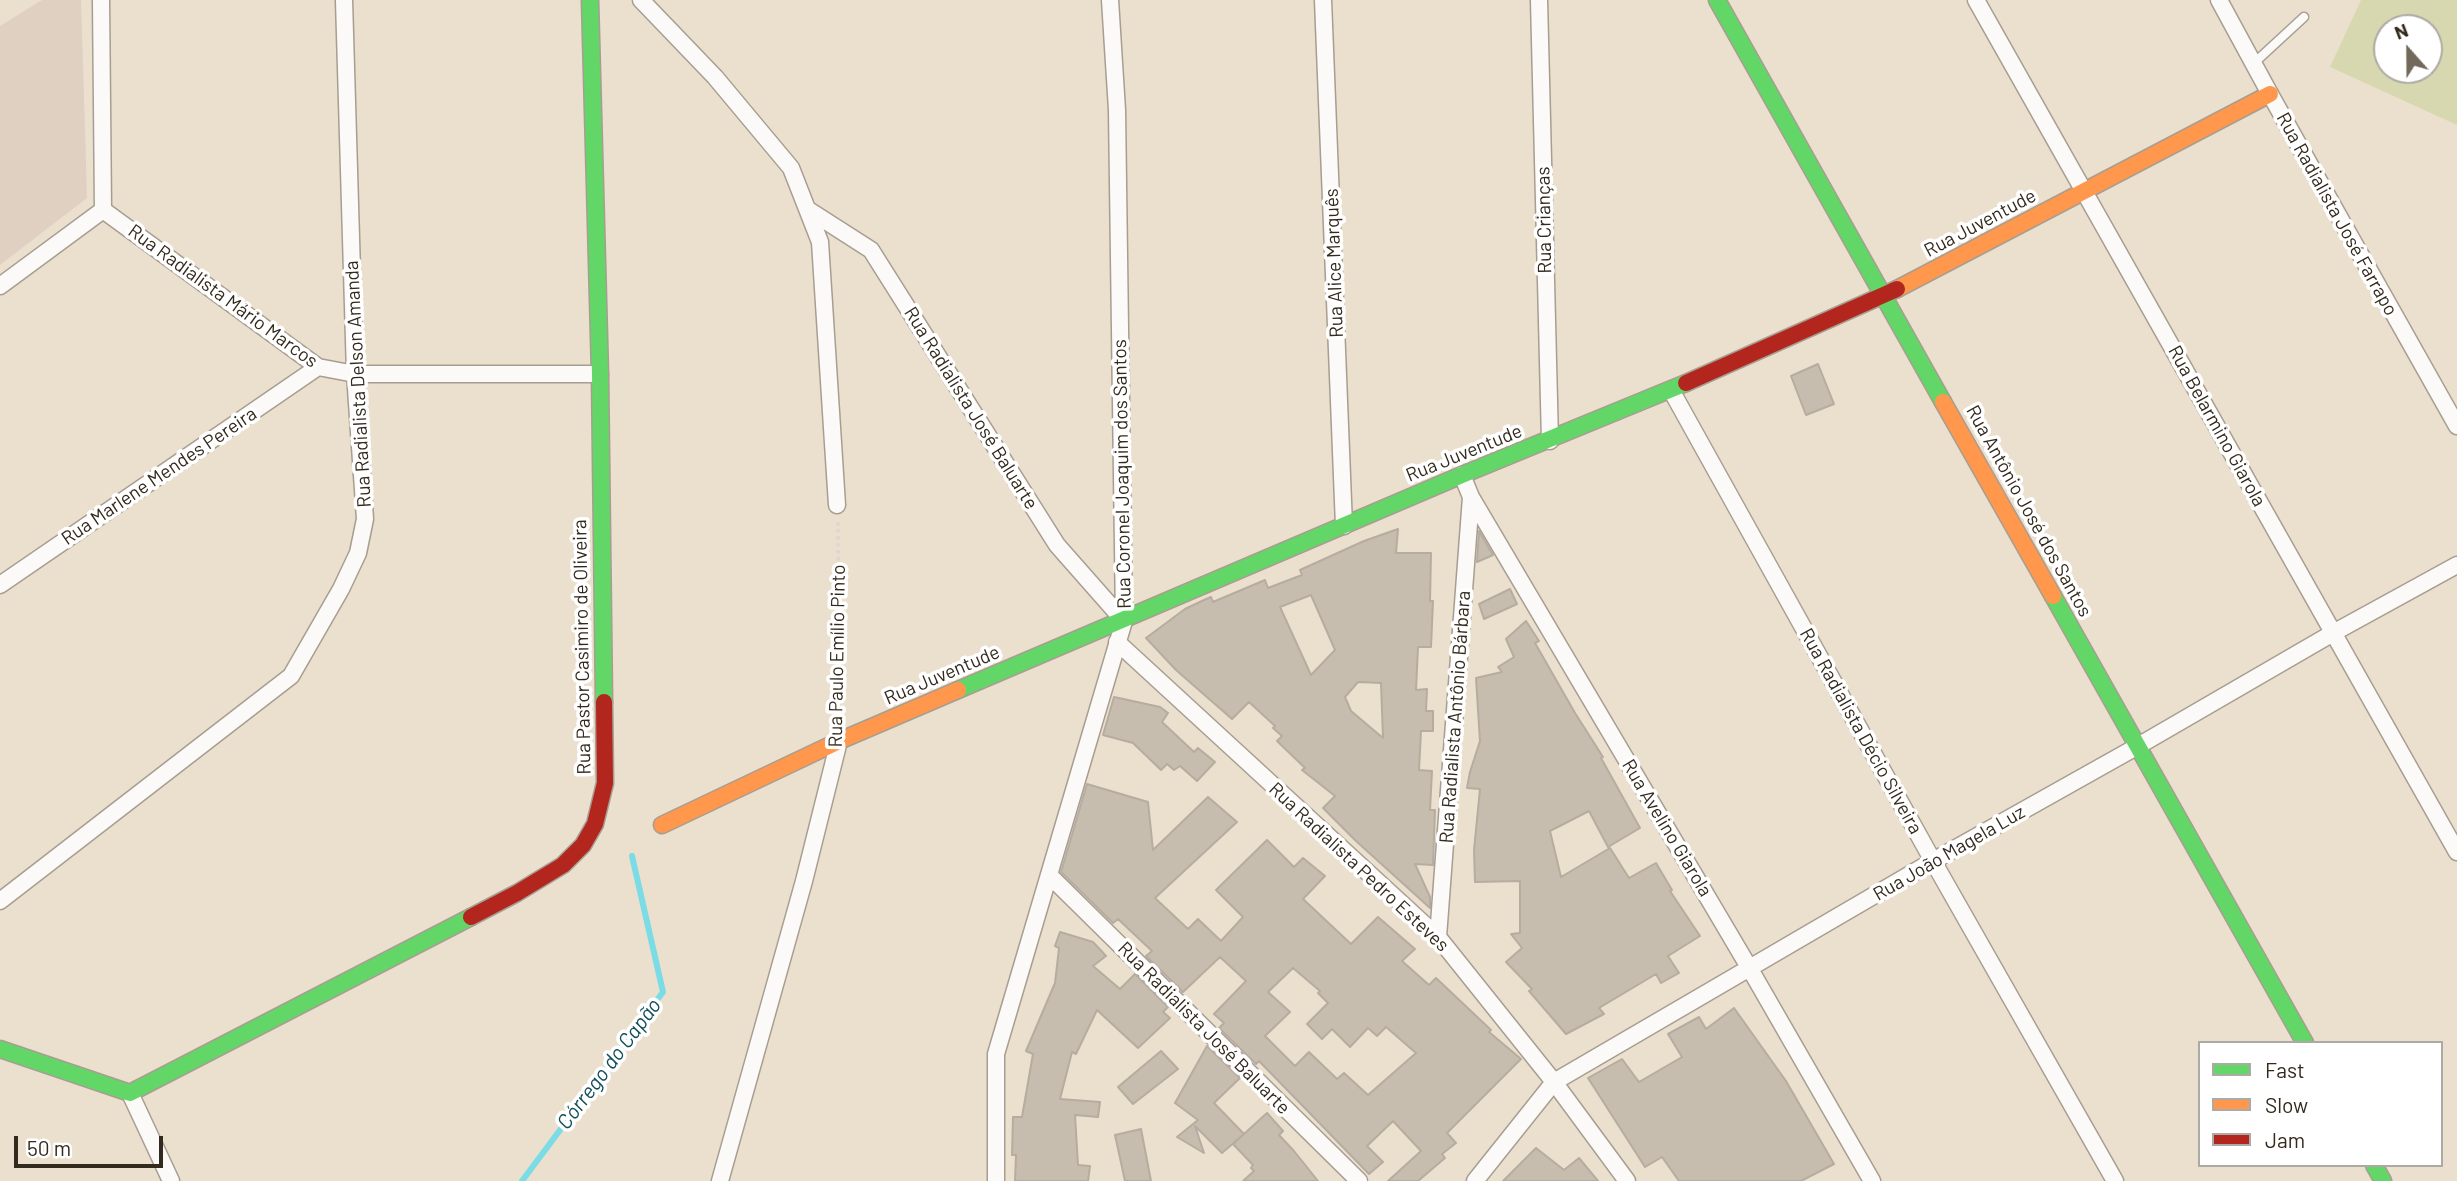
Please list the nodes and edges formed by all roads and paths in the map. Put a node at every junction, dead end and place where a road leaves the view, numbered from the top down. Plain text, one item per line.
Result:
1 (101, 0) edge
2 (344, 0) edge
3 (590, 0) edge
4 (641, 0) edge
5 (1110, 0) edge
6 (1323, 0) edge
7 (1539, 0) edge
8 (1717, 0) edge
9 (1976, 0) edge
10 (2226, 2) edge
11 (2304, 17) dead end
12 (2253, 64) junction
13 (2270, 94) junction
14 (2084, 191) junction
15 (807, 208) junction
16 (103, 210) junction
17 (0, 286) edge
18 (1884, 296) junction
19 (318, 367) junction
20 (355, 374) junction
21 (600, 374) junction
22 (1671, 390) junction
23 (2457, 426) edge
24 (1550, 441) junction
25 (1462, 475) junction
26 (1471, 497) junction
27 (837, 505) joint
28 (1344, 526) junction
29 (2457, 565) edge
30 (0, 585) edge
31 (1124, 621) junction
32 (2333, 633) junction
33 (1117, 642) junction
34 (839, 741) junction
35 (2138, 746) junction
36 (2450, 824) edge
37 (662, 825) dead end
38 (2457, 852) edge
39 (1933, 861) junction
40 (1048, 875) junction
41 (0, 901) edge
42 (1438, 937) junction
43 (1750, 969) junction
44 (2304, 1041) edge
45 (0, 1049) edge
46 (1554, 1082) junction
47 (130, 1093) junction
48 (171, 1181) edge
49 (720, 1181) edge
50 (996, 1181) edge
51 (1359, 1181) edge
52 (1475, 1181) edge
53 (1627, 1181) edge
54 (1872, 1181) edge
55 (2115, 1181) edge

1 - 16 street
2 - 20 street, Rua Radialista Delson Amanda
3 - 21 street, Rua Pastor Casimiro de Oliveira
4 - 15 street
5 - 31 street, Rua Coronel Joaquim dos Santos
6 - 28 street, Rua Alice Marquês
7 - 24 street, Rua Crianças
8 - 18 street, Rua Antônio José dos Santos
9 - 14 street, Rua Belarmino Giarola
10 - 12 street, Rua Radialista José Farrapo
11 - 12 lane
12 - 13 street, Rua Radialista José Farrapo
13 - 14 street, Rua Juventude
13 - 23 street, Rua Radialista José Farrapo
14 - 18 street, Rua Juventude
14 - 32 street, Rua Belarmino Giarola
15 - 27 street
15 - 31 street, Rua Radialista José Baluarte
16 - 17 street
16 - 19 street, Rua Radialista Mário Marcos
18 - 22 street, Rua Juventude
18 - 35 street, Rua Antônio José dos Santos
19 - 20 street, Rua Radialista Mário Marcos
19 - 30 street, Rua Marlene Mendes Pereira
20 - 21 street, Rua Radialista Mário Marcos
20 - 41 street, Rua Radialista Delson Amanda
21 - 47 street, Rua Pastor Casimiro de Oliveira
22 - 24 street, Rua Juventude
22 - 39 street, Rua Radialista Décio Silveira
24 - 25 street, Rua Juventude
25 - 26 street, Rua Avelino Giarola
25 - 28 street, Rua Juventude
26 - 42 street, Rua Radialista Antônio Bárbara
26 - 43 street, Rua Avelino Giarola
27 - 34 path, Rua Paulo Emílio Pinto
28 - 31 street, Rua Juventude
29 - 32 street, Rua João Magela Luz
31 - 33 street, Rua Coronel Joaquim dos Santos
31 - 34 street, Rua Juventude
32 - 35 street, Rua João Magela Luz
32 - 36 street, Rua Belarmino Giarola
33 - 40 street, Rua Coronel Joaquim dos Santos
33 - 42 street, Rua Radialista Pedro Esteves
34 - 37 street, Rua Juventude
34 - 49 street, Rua Paulo Emílio Pinto
35 - 39 street, Rua João Magela Luz
35 - 44 street, Rua Antônio José dos Santos
36 - 38 street, Rua Belarmino Giarola
39 - 43 street, Rua João Magela Luz
39 - 55 street, Rua Radialista Décio Silveira
40 - 50 street, Rua Coronel Joaquim dos Santos
40 - 51 street, Rua Radialista José Baluarte
42 - 46 street, Rua Radialista Pedro Esteves
43 - 46 street, Rua João Magela Luz
43 - 54 street, Rua Avelino Giarola
45 - 47 street
46 - 52 street, Rua João Magela Luz
46 - 53 street, Rua Radialista Pedro Esteves
47 - 48 street

